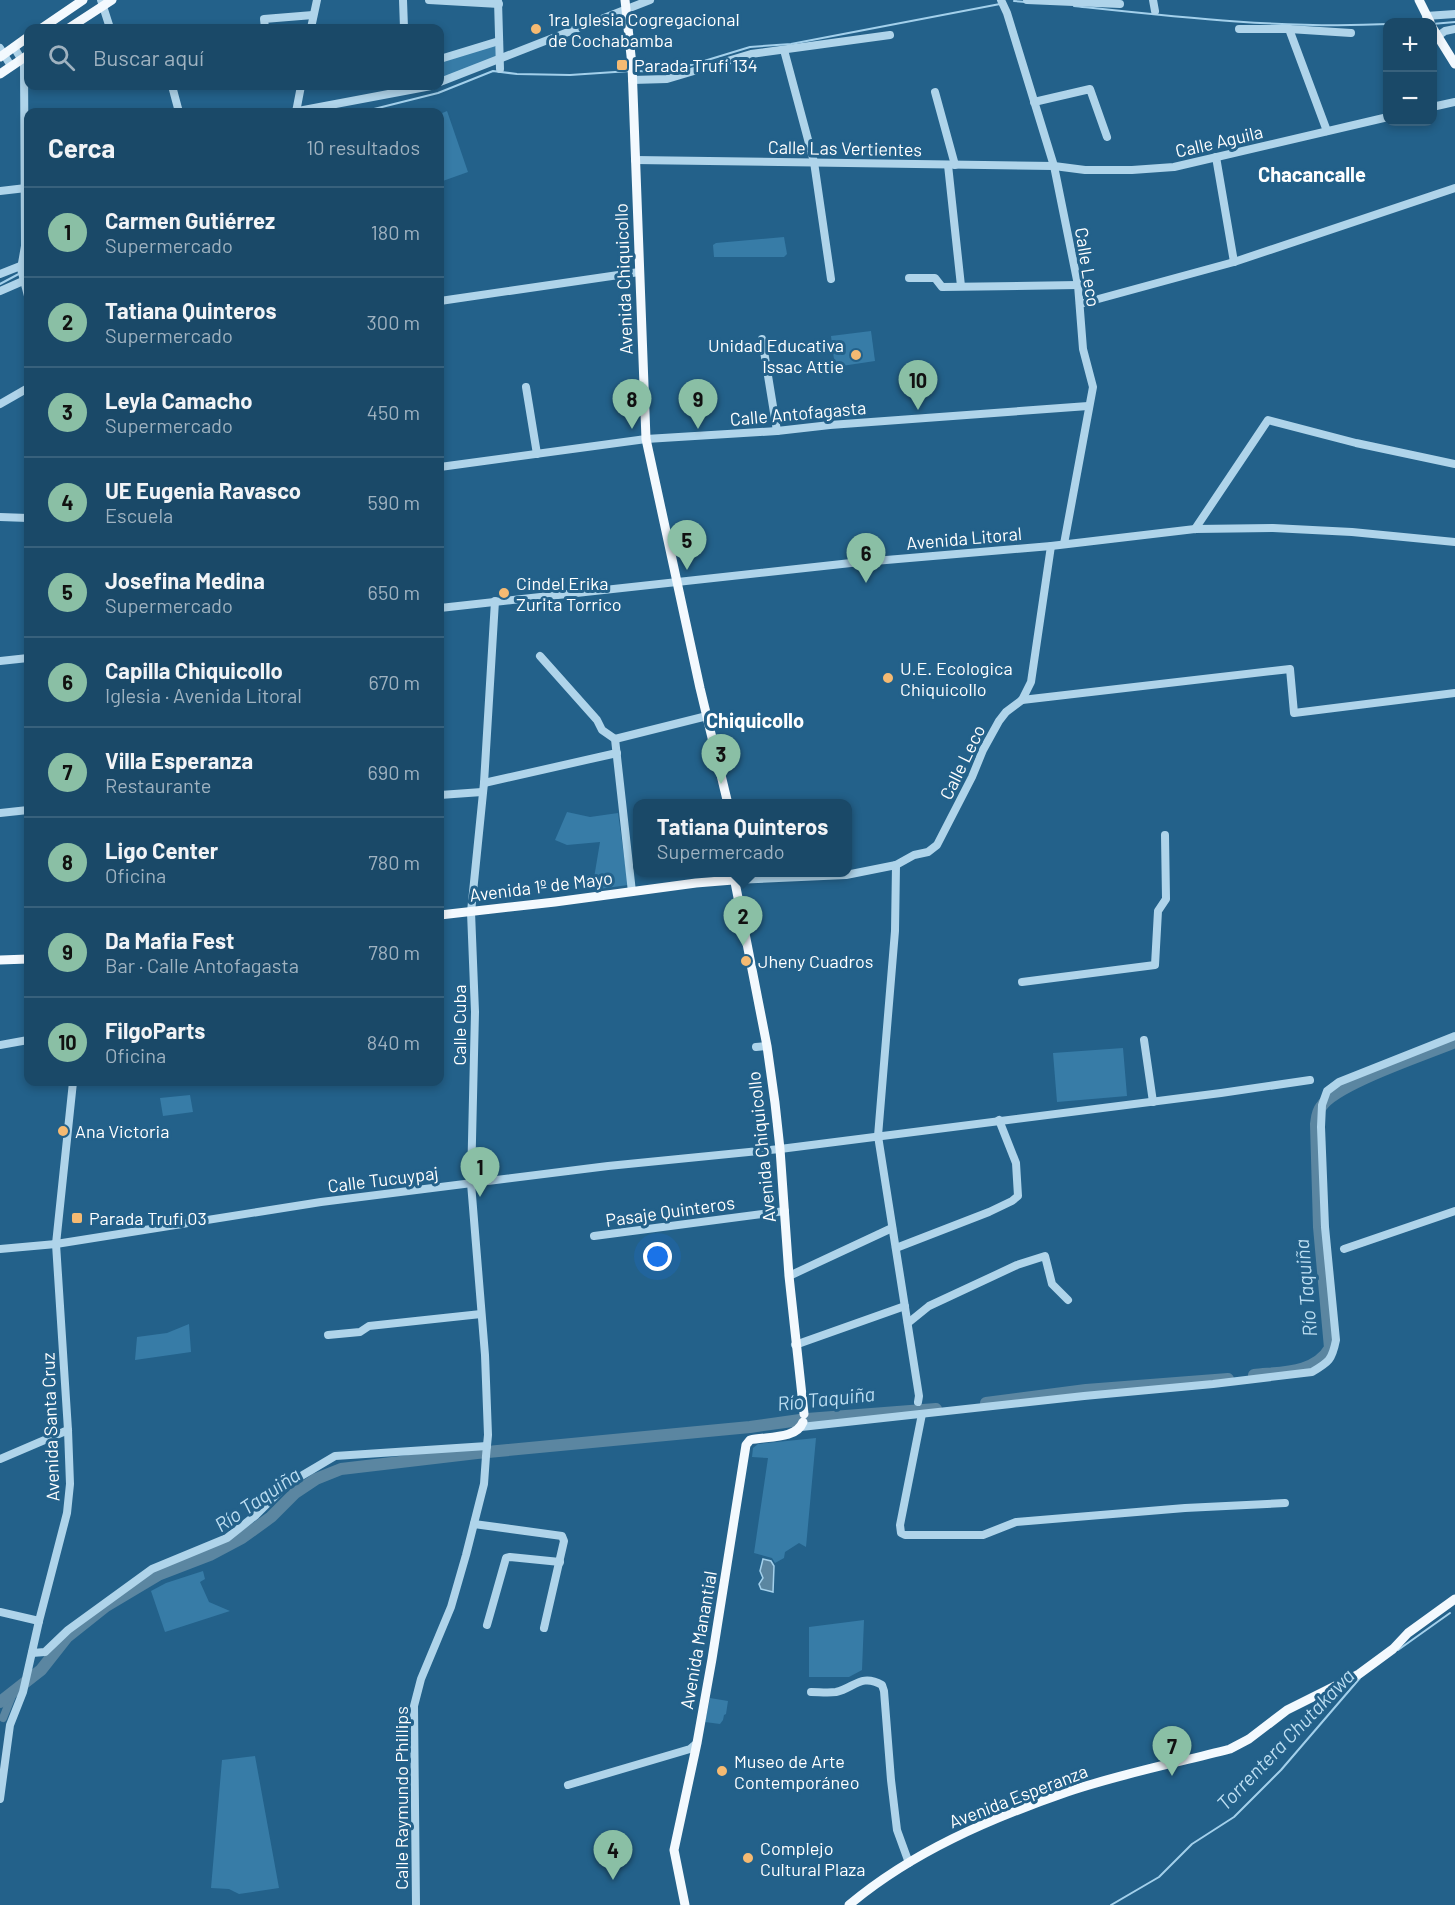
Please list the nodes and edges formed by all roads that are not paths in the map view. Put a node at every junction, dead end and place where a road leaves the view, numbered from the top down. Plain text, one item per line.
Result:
1 (83, 0) edge
2 (317, 0) edge
3 (403, 0) edge
4 (429, 0) edge
5 (625, 0) edge
6 (651, 0) edge
7 (1001, 0) edge
8 (1027, 0) edge
9 (1153, 0) edge
10 (1419, 0) edge
11 (1088, 1) edge
12 (106, 2) edge
13 (498, 2) edge
14 (1120, 4) dead end
15 (626, 11) junction
16 (1155, 11) dead end
17 (1455, 14) edge
18 (313, 15) junction
19 (1428, 18) edge
20 (1437, 22) edge
21 (48, 24) edge
22 (75, 24) edge
23 (109, 24) edge
24 (265, 24) edge
25 (312, 24) edge
26 (404, 24) edge
27 (1437, 28) edge
28 (1239, 29) dead end
29 (1289, 29) junction
30 (1455, 29) edge
31 (1351, 33) dead end
32 (890, 35) dead end
33 (1437, 35) edge
34 (24, 41) edge
35 (499, 41) junction
36 (14, 47) junction
37 (784, 50) junction
38 (1, 53) edge
39 (24, 56) edge
40 (444, 57) edge
41 (24, 58) edge
42 (500, 58) junction
43 (1455, 64) edge
44 (11, 66) junction
45 (500, 69) dead end
46 (0, 74) edge
47 (632, 74) junction
48 (444, 80) edge
49 (25, 90) edge
50 (173, 90) edge
51 (301, 90) edge
52 (411, 90) edge
53 (935, 92) dead end
54 (1034, 102) junction
55 (1455, 102) edge
56 (1437, 106) edge
57 (26, 108) edge
58 (178, 108) edge
59 (298, 108) edge
60 (318, 108) edge
61 (1383, 118) edge
62 (1328, 131) junction
63 (1107, 137) dead end
64 (1216, 157) junction
65 (635, 160) junction
66 (814, 162) junction
67 (952, 165) junction
68 (1054, 166) junction
69 (24, 188) edge
70 (1455, 188) edge
71 (0, 190) edge
72 (1234, 262) junction
73 (23, 271) edge
74 (639, 272) junction
75 (0, 274) edge
76 (909, 278) dead end
77 (831, 279) dead end
78 (1078, 285) junction
79 (961, 286) junction
80 (0, 291) edge
81 (444, 300) edge
82 (1080, 304) junction
83 (762, 339) dead end
84 (526, 387) dead end
85 (24, 390) edge
86 (0, 404) edge
87 (1088, 406) junction
88 (777, 431) junction
89 (646, 439) junction
90 (537, 454) junction
91 (1455, 464) edge
92 (444, 466) edge
93 (0, 517) edge
94 (24, 518) edge
95 (1195, 529) junction
96 (1455, 542) edge
97 (1064, 544) junction
98 (1052, 546) junction
99 (678, 581) junction
100 (495, 601) junction
101 (444, 607) edge
102 (540, 656) dead end
103 (24, 658) edge
104 (0, 661) edge
105 (1455, 693) edge
106 (1022, 700) junction
107 (707, 716) junction
108 (615, 739) junction
109 (616, 753) junction
110 (483, 788) junction
111 (444, 794) edge
112 (727, 799) edge
113 (24, 810) edge
114 (0, 813) edge
115 (1165, 835) dead end
116 (928, 852) joint
117 (896, 866) junction
118 (852, 874) edge
119 (727, 877) edge
120 (733, 877) edge
121 (632, 892) junction
122 (471, 912) junction
123 (444, 915) edge
124 (24, 958) edge
125 (0, 960) edge
126 (1022, 982) dead end
127 (1455, 1036) edge
128 (1144, 1040) dead end
129 (24, 1041) edge
130 (0, 1045) edge
131 (767, 1046) junction
132 (756, 1047) dead end
133 (1310, 1080) dead end
134 (73, 1086) edge
135 (1153, 1102) junction
136 (999, 1120) junction
137 (878, 1136) junction
138 (780, 1149) junction
139 (471, 1183) junction
140 (785, 1210) junction
141 (1455, 1212) edge
142 (892, 1228) junction
143 (594, 1236) dead end
144 (56, 1244) junction
145 (896, 1248) junction
146 (0, 1249) edge
147 (1344, 1249) dead end
148 (789, 1276) junction
149 (1068, 1300) dead end
150 (904, 1306) junction
151 (481, 1314) junction
152 (908, 1323) junction
153 (328, 1335) dead end
154 (795, 1345) junction
155 (918, 1402) dead end
156 (922, 1413) junction
157 (803, 1420) junction
158 (68, 1430) junction
159 (486, 1450) junction
160 (0, 1459) edge
161 (1285, 1503) dead end
162 (474, 1524) junction
163 (560, 1562) junction
164 (1455, 1599) edge
165 (0, 1612) edge
166 (39, 1621) junction
167 (487, 1625) dead end
168 (544, 1628) dead end
169 (33, 1653) junction
170 (811, 1692) dead end
171 (697, 1743) junction
172 (568, 1785) dead end
173 (0, 1799) edge
174 (909, 1863) junction
175 (416, 1905) edge
176 (685, 1905) edge
177 (849, 1905) edge

1 - 21 main road
2 - 18 street
3 - 26 street
4 - 13 street
5 - 15 main road, Avenida Chiquicollo
6 - 15 street
7 - 54 street, Calle Leco
8 - 11 street
9 - 16 street
10 - 19 main road
11 - 14 street
12 - 22 main road
12 - 23 street
13 - 35 street
15 - 42 street
15 - 47 main road, Avenida Chiquicollo
17 - 20 street
18 - 24 street
18 - 25 street
27 - 30 street
28 - 29 street
29 - 31 street
29 - 62 street
32 - 37 street
33 - 43 main road
34 - 36 main road
35 - 40 street
35 - 42 street
36 - 38 main road
36 - 39 street
37 - 47 street
37 - 66 street
38 - 44 street
41 - 44 main road
42 - 45 street
42 - 48 street
44 - 46 main road
47 - 65 main road, Avenida Chiquicollo
49 - 57 street
50 - 58 street
51 - 59 street
52 - 60 street
53 - 67 street
54 - 63 street
54 - 68 street, Calle Leco
55 - 56 street
61 - 62 street, Calle Aguila
62 - 64 street, Calle Aguila
64 - 68 street, Calle Aguila
64 - 72 street
65 - 66 street, Calle Las Vertientes
65 - 74 main road, Avenida Chiquicollo
66 - 67 street, Calle Las Vertientes
66 - 77 street
67 - 68 street, Calle Las Vertientes
67 - 79 street
68 - 78 street, Calle Leco
69 - 71 street
70 - 72 street
72 - 82 street
73 - 75 street
73 - 80 street
74 - 81 street
74 - 89 main road, Avenida Chiquicollo
76 - 79 street
78 - 79 street
78 - 82 street, Calle Leco
82 - 87 street, Calle Leco
83 - 88 street
84 - 90 street
85 - 86 street
87 - 88 street, Calle Antofagasta
87 - 97 street, Calle Leco
88 - 89 street, Calle Antofagasta
89 - 90 street, Calle Antofagasta
89 - 99 main road, Avenida Chiquicollo
90 - 92 street, Calle Antofagasta
91 - 95 street
93 - 94 street
95 - 96 street, Avenida Litoral
95 - 97 street, Avenida Litoral
97 - 98 street, Avenida Litoral
98 - 99 street, Avenida Litoral
98 - 106 street, Calle Leco
99 - 100 street, Avenida Litoral
99 - 107 main road, Avenida Chiquicollo
100 - 101 street, Avenida Litoral
100 - 110 street, Calle Cuba
102 - 108 street
103 - 104 street
105 - 106 street
106 - 116 street, Calle Leco
107 - 108 street
107 - 112 main road, Avenida Chiquicollo
108 - 109 street
109 - 110 street
109 - 121 street
110 - 111 street
110 - 122 street, Calle Cuba
113 - 114 street
115 - 126 street
116 - 117 street, Avenida 1º de Mayo
117 - 118 street, Avenida 1º de Mayo
117 - 137 street
119 - 121 main road, Avenida 1º de Mayo
120 - 131 main road, Avenida Chiquicollo
121 - 122 main road, Avenida 1º de Mayo
122 - 123 main road, Avenida 1º de Mayo
122 - 139 street, Calle Cuba
124 - 125 main road
127 - 156 street
128 - 135 street
129 - 130 street
131 - 132 street
131 - 138 main road, Avenida Chiquicollo
133 - 135 street, Calle Tucuypaj
134 - 144 street, Avenida Santa Cruz
135 - 136 street, Calle Tucuypaj
136 - 137 street, Calle Tucuypaj
136 - 145 street
137 - 138 street, Calle Tucuypaj
137 - 142 street
138 - 139 street, Calle Tucuypaj
138 - 140 main road, Avenida Chiquicollo
139 - 144 street, Calle Tucuypaj
139 - 151 street, Calle Cuba
140 - 143 street, Pasaje Quinteros
140 - 148 main road, Avenida Chiquicollo
141 - 147 street
142 - 145 street
142 - 148 street
144 - 146 street, Calle Tucuypaj
144 - 158 street, Avenida Santa Cruz
145 - 150 street
148 - 154 main road, Avenida Chiquicollo
149 - 152 street
150 - 152 street
150 - 154 street
151 - 153 street
151 - 159 street, Calle Cuba
152 - 155 street
154 - 157 main road, Avenida Chiquicollo
156 - 157 street
156 - 161 street
157 - 171 main road, Avenida Manantial
158 - 160 street
158 - 166 street, Avenida Santa Cruz
159 - 162 street, Calle Raymundo Phillips
159 - 169 street
162 - 163 street
162 - 175 street, Calle Raymundo Phillips
163 - 167 street
163 - 168 street
164 - 174 main road, Avenida Esperanza
165 - 166 street
166 - 169 street, Avenida Santa Cruz
169 - 173 street, Avenida Santa Cruz
170 - 174 street
171 - 172 street
171 - 176 main road, Avenida Manantial
174 - 177 main road, Avenida Esperanza

